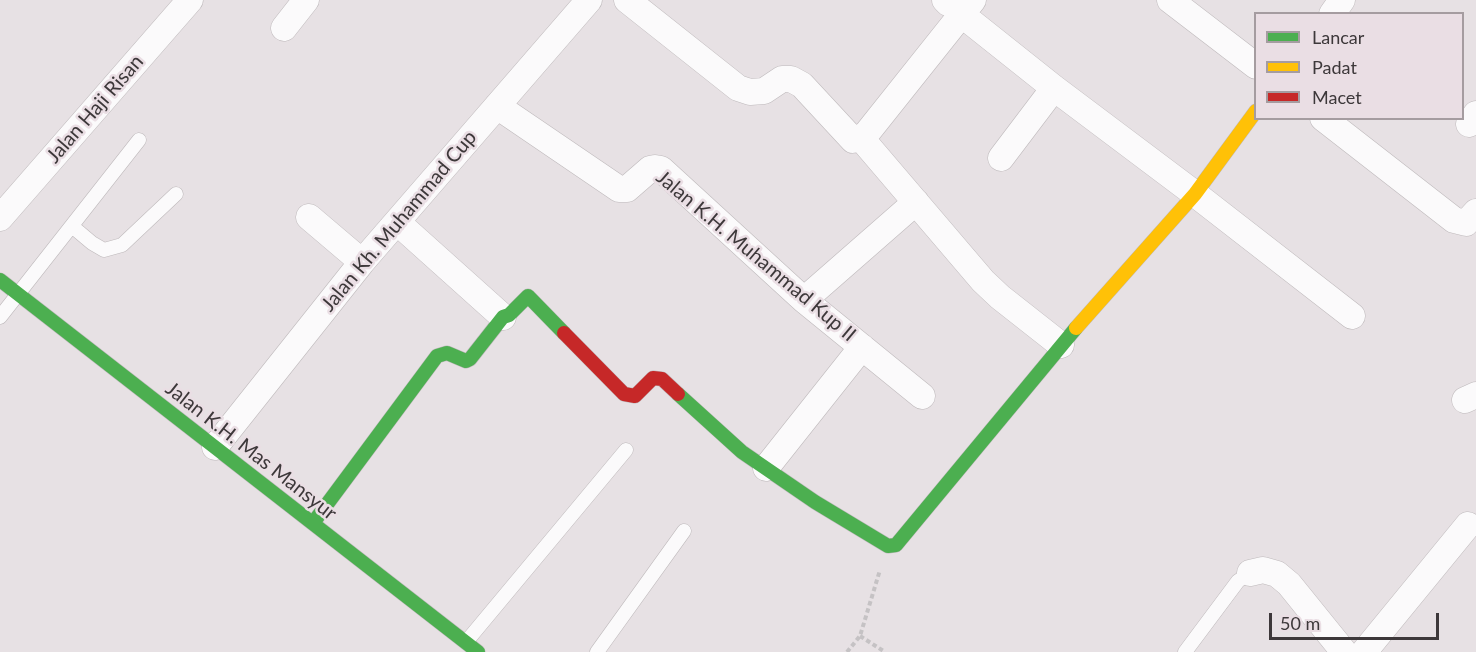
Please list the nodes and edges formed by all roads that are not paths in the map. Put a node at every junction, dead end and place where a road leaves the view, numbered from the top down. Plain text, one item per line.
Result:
1 (190, 0) edge
2 (306, 0) edge
3 (627, 0) edge
4 (1170, 0) edge
5 (577, 4) edge
6 (957, 4) edge
7 (284, 28) dead end
8 (1254, 64) edge
9 (1054, 88) junction
10 (497, 106) junction
11 (1254, 114) edge
12 (1326, 120) edge
13 (861, 138) junction
14 (139, 140) dead end
15 (1001, 158) dead end
16 (176, 194) dead end
17 (1195, 194) junction
18 (916, 202) junction
19 (1476, 212) edge
20 (309, 217) dead end
21 (0, 218) edge
22 (397, 222) junction
23 (72, 227) junction
24 (362, 262) junction
25 (0, 280) edge
26 (18, 294) junction
27 (804, 300) junction
28 (1352, 316) dead end
29 (0, 317) edge
30 (503, 317) junction
31 (1061, 345) junction
32 (862, 347) junction
33 (922, 396) dead end
34 (215, 447) junction
35 (626, 450) dead end
36 (766, 468) junction
37 (313, 523) junction
38 (1473, 524) edge
39 (684, 531) dead end
40 (1250, 573) joint
41 (466, 642) junction
42 (478, 652) edge
43 (597, 652) edge
44 (1185, 652) edge
45 (1344, 652) edge
46 (1364, 652) edge

1 - 21 street, Jalan Haji Risan
2 - 7 street
3 - 13 street
4 - 8 street
5 - 10 street, Jalan Kh. Muhammad Cup
6 - 9 street
6 - 13 street
9 - 15 street
9 - 17 street
10 - 22 street, Jalan Kh. Muhammad Cup
10 - 27 street, Jalan K.H. Muhammad Kup II
11 - 17 street
12 - 19 street
13 - 18 street
14 - 23 lane
16 - 23 lane
17 - 28 street
17 - 31 street
18 - 27 street
18 - 31 street
20 - 24 street
22 - 24 street, Jalan Kh. Muhammad Cup
22 - 30 street
23 - 26 lane
24 - 34 street, Jalan Kh. Muhammad Cup
25 - 26 street, Jalan K.H. Mas Mansyur
26 - 29 lane
26 - 34 street, Jalan K.H. Mas Mansyur
27 - 32 street, Jalan K.H. Muhammad Kup II
30 - 36 street
30 - 37 street
31 - 36 street
32 - 33 street, Jalan K.H. Muhammad Kup II
32 - 36 street
34 - 37 street, Jalan K.H. Mas Mansyur
35 - 41 lane
37 - 41 street, Jalan K.H. Mas Mansyur
38 - 46 street
39 - 43 lane
40 - 44 lane
40 - 45 street
41 - 42 street, Jalan K.H. Mas Mansyur

